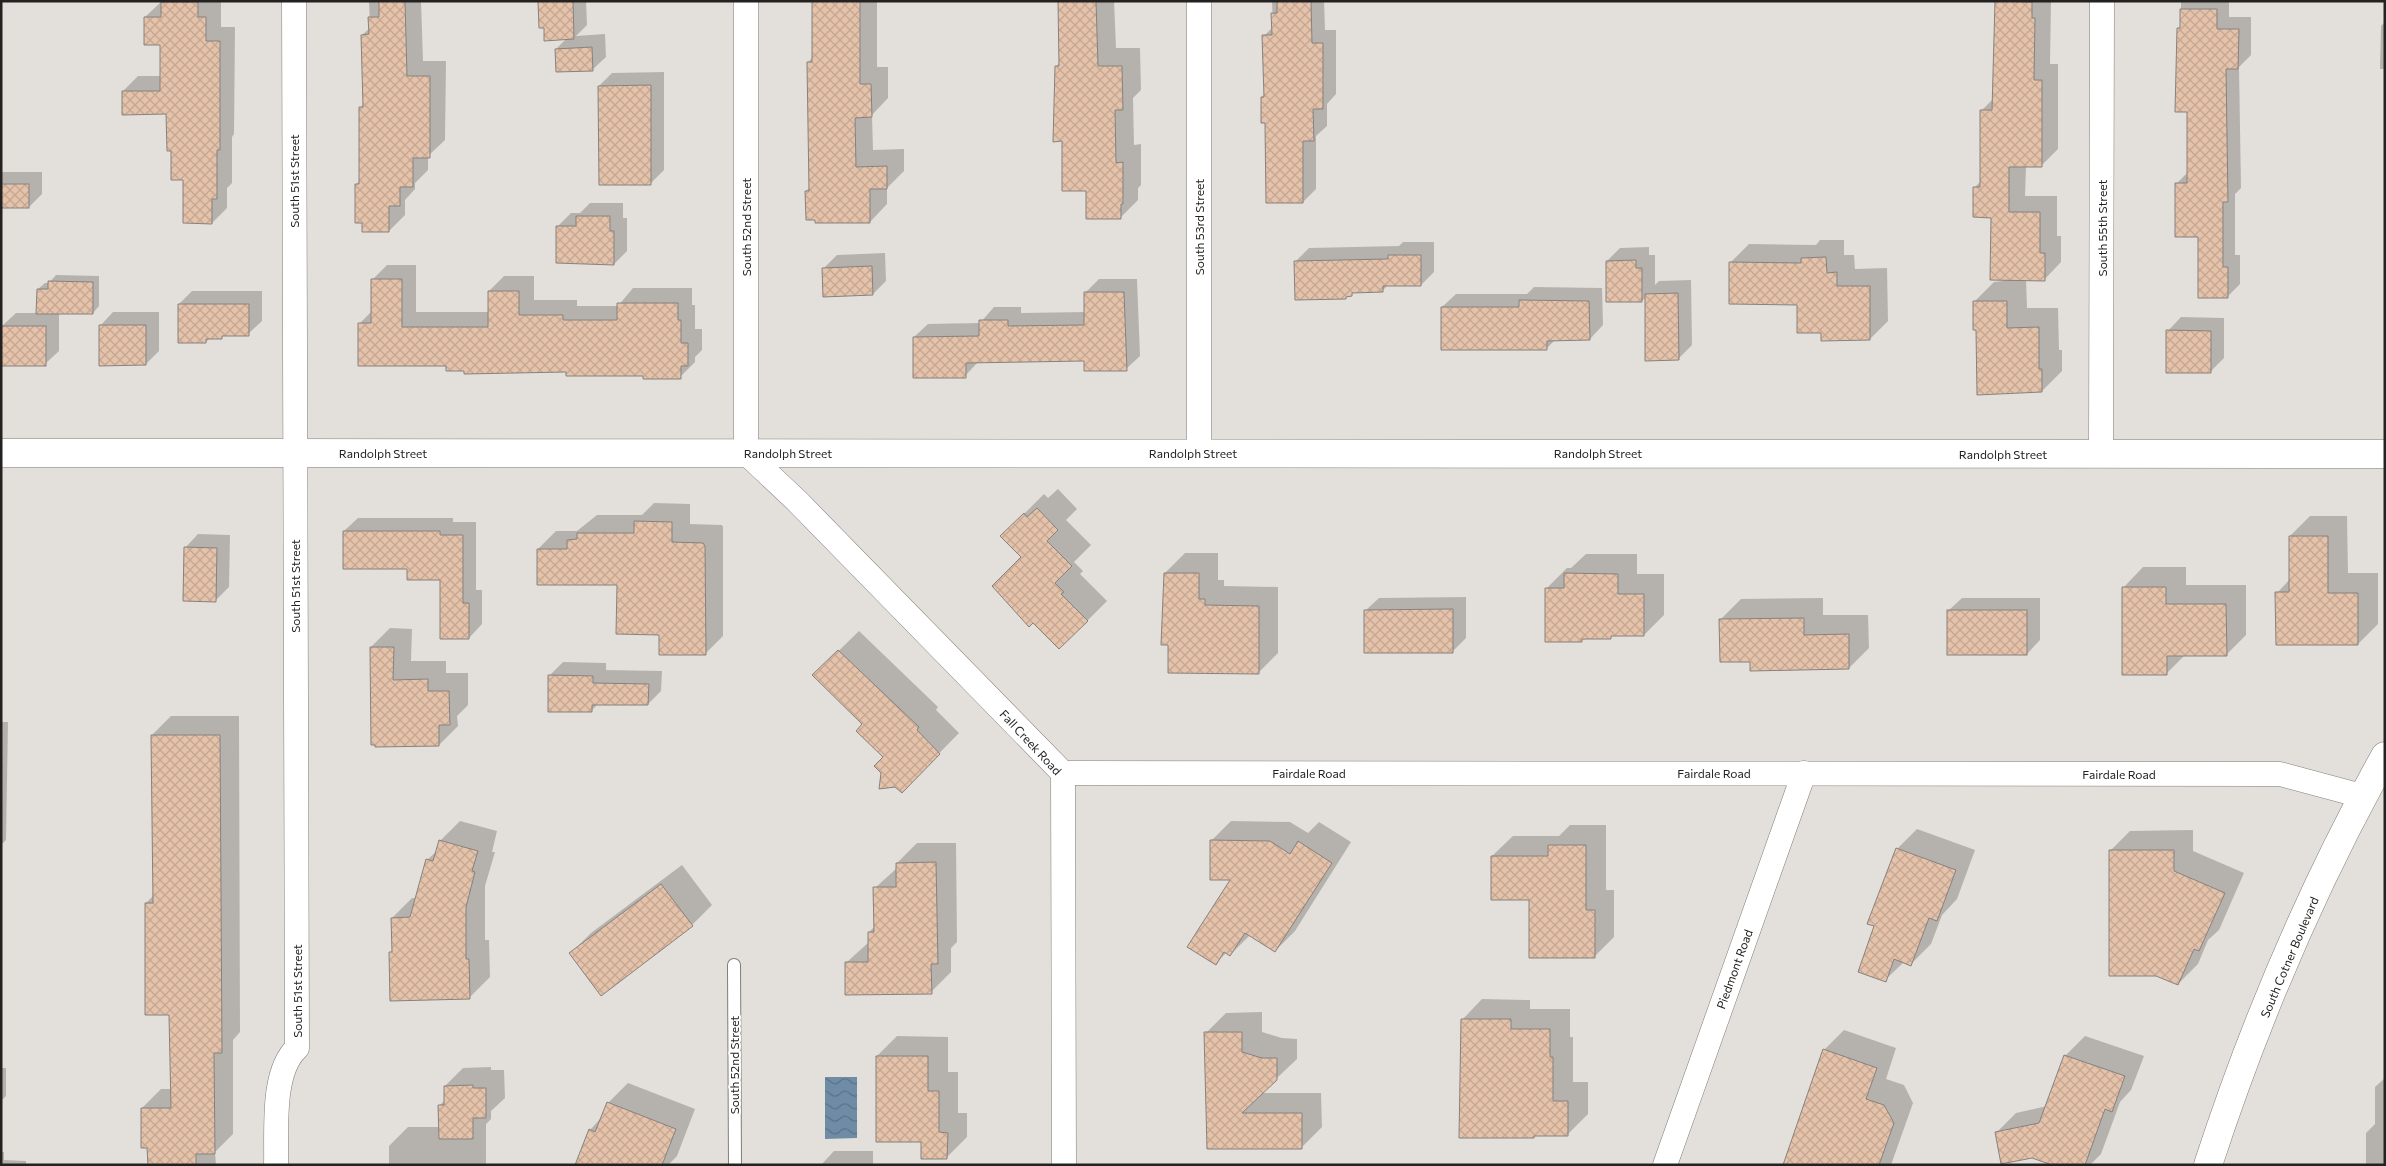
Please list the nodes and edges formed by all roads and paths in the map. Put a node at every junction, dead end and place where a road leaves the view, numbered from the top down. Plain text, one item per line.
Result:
1 (294, 1) edge
2 (746, 1) edge
3 (1198, 1) edge
4 (2102, 1) edge
5 (1, 453) edge
6 (295, 453) junction
7 (746, 453) junction
8 (1199, 453) junction
9 (2101, 454) junction
10 (2385, 454) edge
11 (2385, 756) edge
12 (1063, 773) junction
13 (1804, 773) junction
14 (2362, 796) junction
15 (734, 965) dead end
16 (276, 1165) edge
17 (734, 1165) edge
18 (1064, 1165) edge
19 (1665, 1165) edge
20 (2208, 1165) edge

1 - 6 street, South 51st Street
2 - 7 street, South 52nd Street
3 - 8 street, South 53rd Street
4 - 9 street, South 55th Street
5 - 6 main road, Randolph Street
6 - 7 main road, Randolph Street
6 - 16 street, South 51st Street
7 - 8 main road, Randolph Street
7 - 12 street, Fall Creek Road
8 - 9 main road, Randolph Street
9 - 10 main road, Randolph Street
11 - 14 main road, South Cotner Boulevard
12 - 13 street, Fairdale Road
12 - 18 street, Fall Creek Road
13 - 14 street, Fairdale Road
13 - 19 street, Piedmont Road
14 - 20 main road, South Cotner Boulevard
15 - 17 lane, South 52nd Street

